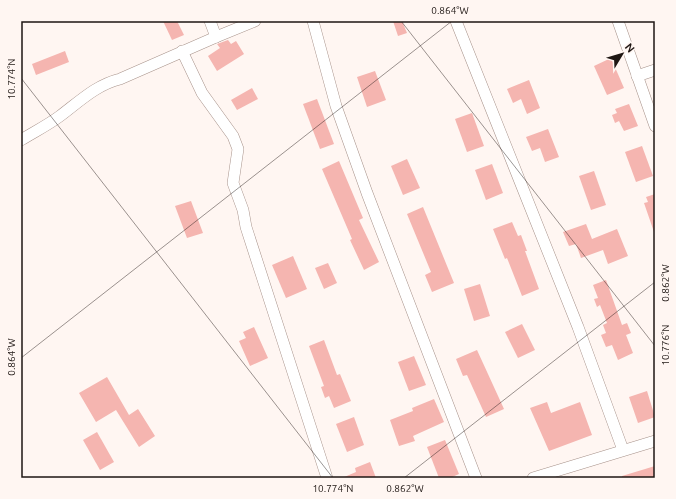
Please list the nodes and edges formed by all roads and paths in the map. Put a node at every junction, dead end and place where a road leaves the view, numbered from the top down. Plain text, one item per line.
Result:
1 (210, 21) edge
2 (255, 21) edge
3 (313, 21) edge
4 (456, 21) edge
5 (618, 21) edge
6 (216, 37) junction
7 (182, 51) junction
8 (655, 70) edge
9 (636, 76) junction
10 (655, 126) edge
11 (21, 140) edge
12 (655, 441) edge
13 (623, 450) junction
14 (327, 478) edge
15 (476, 478) edge
16 (533, 478) edge

1 - 6 street
2 - 6 street
3 - 15 street
4 - 13 street
5 - 9 street
6 - 7 street
7 - 11 street
7 - 14 street
8 - 9 street
9 - 10 street
12 - 13 street
13 - 16 street

